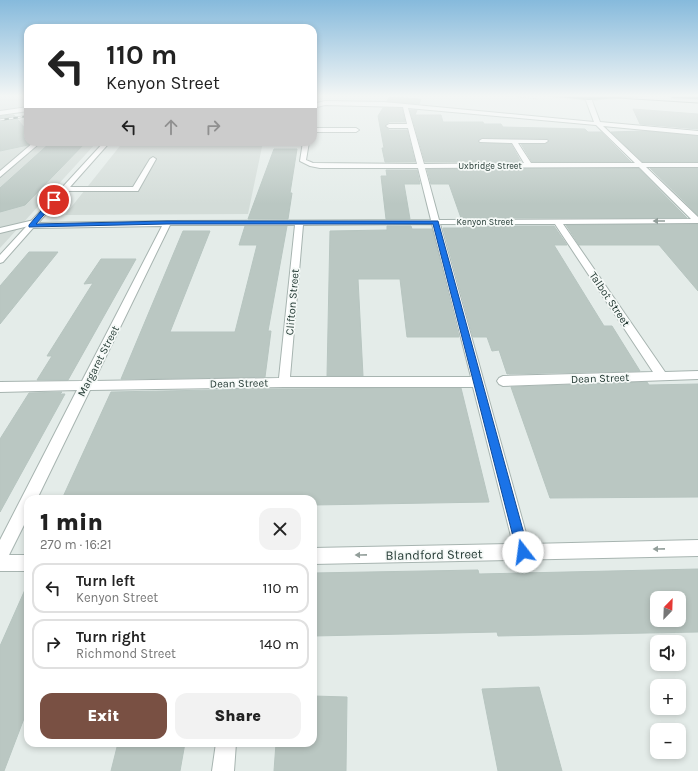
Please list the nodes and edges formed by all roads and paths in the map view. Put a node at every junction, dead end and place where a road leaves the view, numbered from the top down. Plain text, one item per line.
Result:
1 (411, 132) edge
2 (606, 132) edge
3 (687, 132) edge
4 (698, 133) edge
5 (482, 141) dead end
6 (514, 141) junction
7 (545, 141) dead end
8 (33, 146) edge
9 (102, 146) edge
10 (305, 146) edge
11 (153, 159) dead end
12 (698, 165) edge
13 (420, 166) junction
14 (529, 166) junction
15 (640, 166) junction
16 (0, 175) edge
17 (64, 189) junction
18 (698, 221) edge
19 (299, 222) junction
20 (436, 222) junction
21 (558, 222) junction
22 (167, 223) junction
23 (33, 224) junction
24 (0, 231) edge
25 (0, 260) edge
26 (698, 375) edge
27 (662, 376) junction
28 (503, 381) dead end
29 (284, 382) junction
30 (478, 382) junction
31 (85, 386) junction
32 (0, 387) edge
33 (30, 495) edge
34 (24, 508) edge
35 (698, 548) edge
36 (523, 552) junction
37 (317, 556) edge
38 (0, 557) edge
39 (0, 563) edge
40 (24, 563) edge
41 (226, 747) edge
42 (223, 771) edge

1 - 13 street
2 - 15 street
3 - 4 street
5 - 6 street
6 - 7 street
6 - 14 street
8 - 16 street
9 - 17 street
10 - 13 street, Uxbridge Street
11 - 17 street
12 - 15 street, Uxbridge Street
13 - 14 street, Uxbridge Street
13 - 20 street
14 - 15 street, Uxbridge Street
15 - 18 street
17 - 23 street
18 -> 21 street, Kenyon Street
19 - 20 street, Kenyon Street
19 - 22 street, Kenyon Street
19 - 29 street, Clifton Street
20 - 21 street, Kenyon Street
20 - 30 street
21 - 27 street, Talbot Street
22 - 23 street, Kenyon Street
22 - 31 street, Margaret Street
23 - 24 street, Kenyon Street
23 - 25 street
26 - 27 street, Dean Street
27 - 28 street, Dean Street
29 - 30 street, Dean Street
29 - 31 street, Dean Street
30 - 36 street
31 - 32 street, Dean Street
31 - 33 street, Margaret Street
34 - 38 street, Margaret Street
35 -> 36 street, Blandford Street
36 -> 37 street, Blandford Street
39 - 40 street
41 - 42 street

